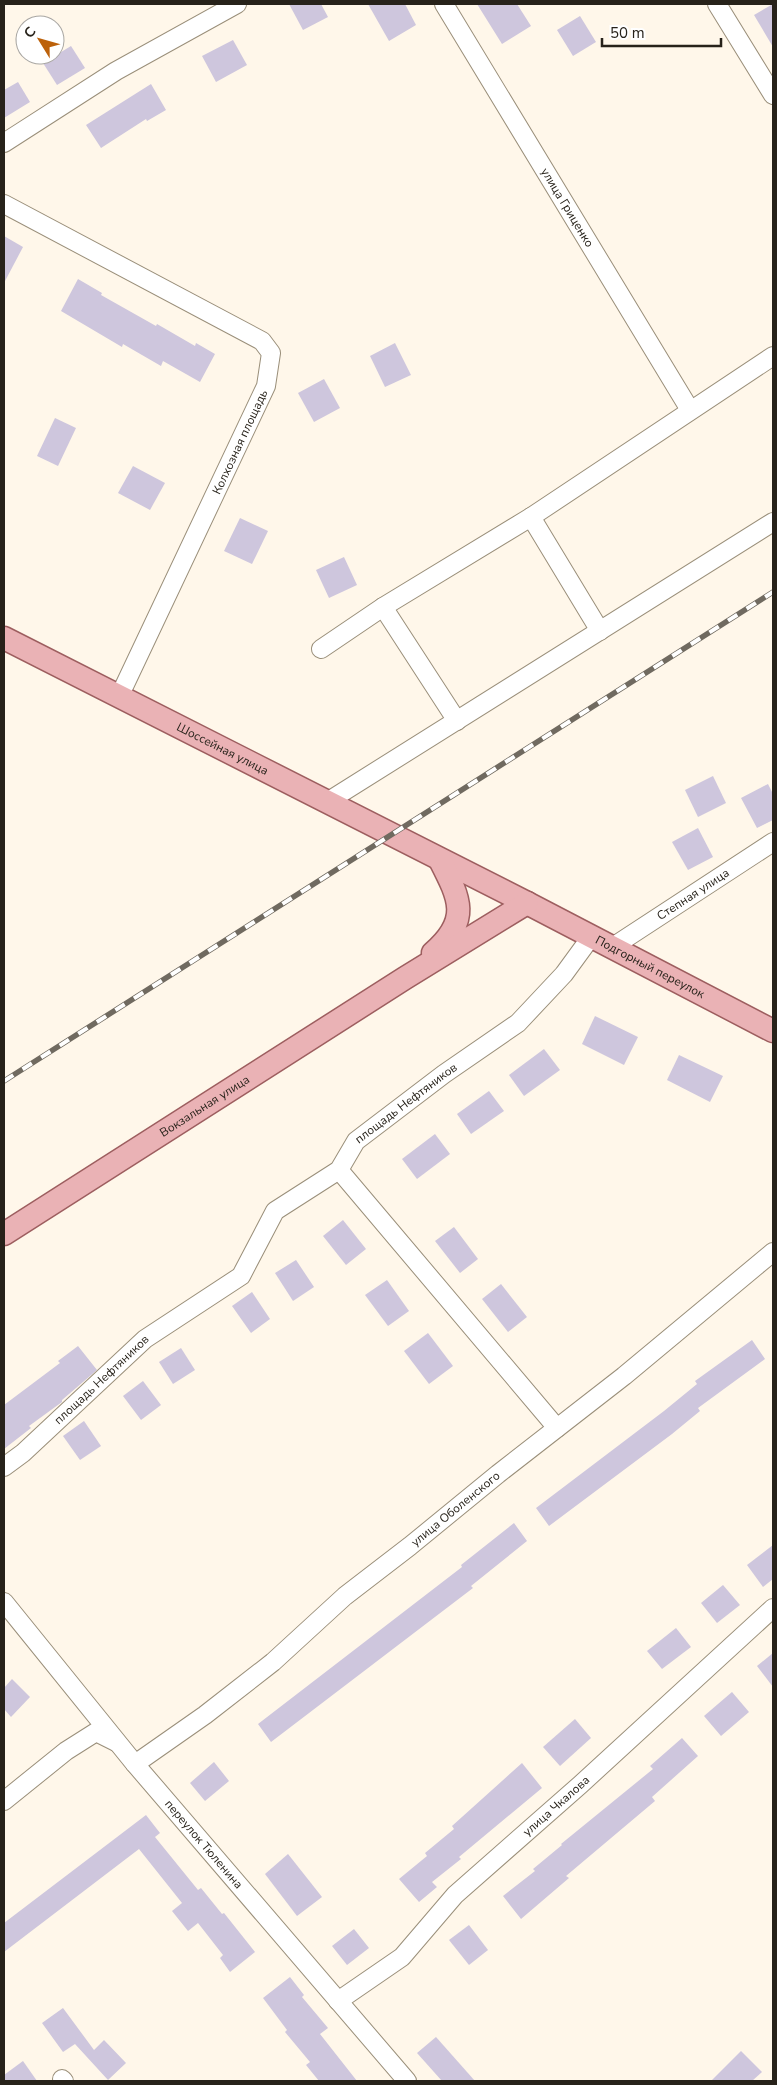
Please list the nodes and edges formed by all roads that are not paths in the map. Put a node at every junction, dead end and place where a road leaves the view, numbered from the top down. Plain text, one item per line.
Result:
1 (237, 4) edge
2 (444, 4) edge
3 (717, 4) edge
4 (773, 95) edge
5 (4, 143) edge
6 (4, 204) edge
7 (773, 356) edge
8 (690, 410) junction
9 (531, 517) junction
10 (773, 522) edge
11 (383, 607) junction
12 (600, 631) junction
13 (4, 638) edge
14 (322, 649) dead end
15 (119, 697) junction
16 (456, 721) junction
17 (327, 802) junction
18 (773, 842) edge
19 (440, 860) junction
20 (527, 903) junction
21 (591, 937) junction
22 (611, 948) junction
23 (405, 978) junction
24 (773, 1031) edge
25 (339, 1170) junction
26 (4, 1234) edge
27 (773, 1252) edge
28 (557, 1428) junction
29 (4, 1467) edge
30 (4, 1602) edge
31 (773, 1608) edge
32 (118, 1743) junction
33 (135, 1764) junction
34 (4, 1801) edge
35 (338, 2001) junction
36 (408, 2081) edge

1 - 5 street
2 - 8 street, улица Гриценко
3 - 4 street
6 - 15 street, Колхозная площадь
7 - 8 street
8 - 9 street
9 - 11 street
9 - 12 street
10 - 12 street
11 - 14 street
11 - 16 street
12 - 16 street
13 - 15 main road, Шоссейная улица
15 - 17 main road, Шоссейная улица
16 - 17 street
17 - 19 main road, Шоссейная улица
18 - 22 street, Степная улица
19 - 20 main road, Подгорный переулок
19 - 23 main road
20 - 21 main road, Подгорный переулок
20 - 23 main road
21 - 22 main road, Подгорный переулок
21 - 25 street, площадь Нефтяников
22 - 24 main road, Подгорный переулок
23 - 26 main road, Вокзальная улица
25 - 28 street
25 - 29 street, площадь Нефтяников
27 - 28 street, улица Оболенского
28 - 33 street, улица Оболенского
30 - 32 street, переулок Тюленина
31 - 35 street, улица Чкалова
32 - 33 street, переулок Тюленина
32 - 34 street
33 - 35 street, переулок Тюленина
35 - 36 street, переулок Тюленина

